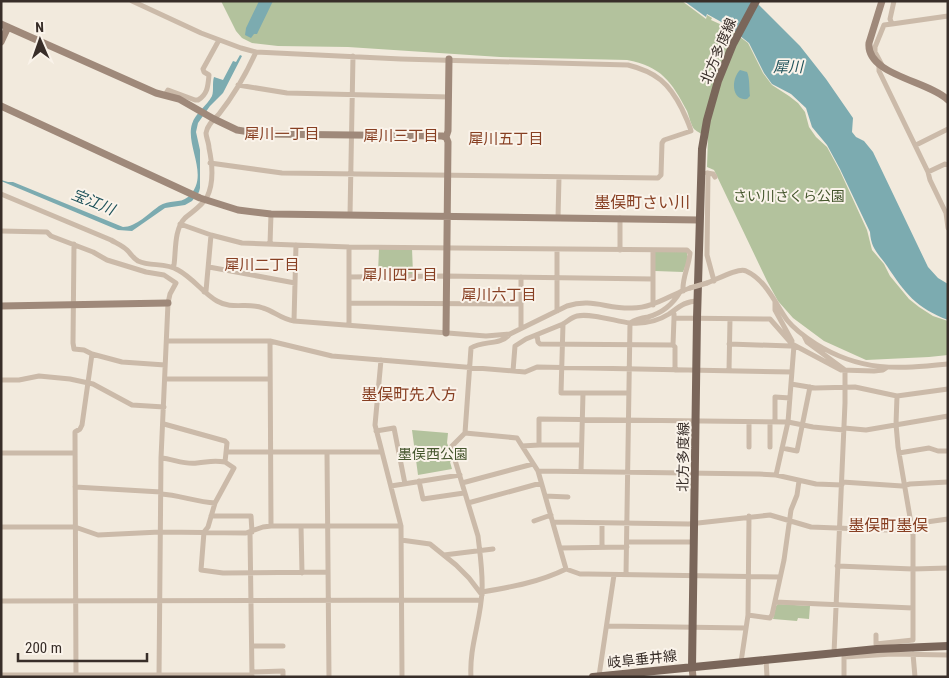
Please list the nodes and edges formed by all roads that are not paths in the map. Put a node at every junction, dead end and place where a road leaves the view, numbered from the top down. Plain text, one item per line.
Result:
1 (132, 1) edge
2 (756, 1) edge
3 (882, 1) edge
4 (894, 1) edge
5 (948, 16) edge
6 (892, 24) junction
7 (5, 26) edge
8 (219, 40) junction
9 (1, 42) edge
10 (256, 52) junction
11 (353, 56) junction
12 (449, 59) junction
13 (881, 66) junction
14 (238, 85) junction
15 (164, 95) junction
16 (352, 96) junction
17 (449, 97) junction
18 (947, 97) edge
19 (1, 106) edge
20 (212, 118) junction
21 (948, 129) edge
22 (351, 135) junction
23 (446, 137) junction
24 (916, 145) junction
25 (210, 163) junction
26 (948, 165) edge
27 (928, 172) junction
28 (705, 173) junction
29 (350, 174) junction
30 (448, 175) junction
31 (559, 177) junction
32 (715, 177) dead end
33 (1, 194) edge
34 (202, 199) junction
35 (271, 214) junction
36 (350, 214) junction
37 (447, 216) junction
38 (558, 218) junction
39 (620, 218) junction
40 (700, 220) junction
41 (180, 224) junction
42 (948, 228) edge
43 (1, 231) edge
44 (211, 235) junction
45 (74, 244) junction
46 (270, 244) junction
47 (296, 245) junction
48 (349, 246) junction
49 (446, 247) junction
50 (557, 249) junction
51 (620, 250) junction
52 (653, 250) junction
53 (172, 267) junction
54 (209, 267) junction
55 (446, 276) junction
56 (349, 277) junction
57 (522, 277) junction
58 (557, 278) junction
59 (653, 279) junction
60 (714, 281) junction
61 (295, 283) junction
62 (681, 291) junction
63 (204, 292) junction
64 (698, 301) junction
65 (775, 302) junction
66 (168, 303) junction
67 (349, 303) junction
68 (446, 304) junction
69 (521, 304) junction
70 (653, 305) junction
71 (1, 306) edge
72 (74, 306) junction
73 (557, 311) junction
74 (672, 312) junction
75 (674, 318) junction
76 (697, 318) junction
77 (730, 319) junction
78 (294, 322) junction
79 (630, 323) junction
80 (563, 324) junction
81 (349, 325) junction
82 (521, 327) junction
83 (446, 333) junction
84 (510, 334) junction
85 (537, 335) junction
86 (804, 336) junction
87 (167, 340) junction
88 (270, 341) junction
89 (562, 344) junction
90 (729, 344) junction
91 (793, 344) junction
92 (629, 345) junction
93 (673, 345) junction
94 (92, 354) junction
95 (381, 360) junction
96 (948, 364) edge
97 (165, 365) junction
98 (561, 367) junction
99 (470, 368) junction
100 (886, 368) junction
101 (628, 369) junction
102 (675, 370) junction
103 (697, 370) junction
104 (729, 370) junction
105 (845, 370) junction
106 (513, 371) junction
107 (792, 372) junction
108 (165, 379) junction
109 (270, 379) junction
110 (1, 380) edge
111 (88, 383) junction
112 (791, 384) junction
113 (810, 387) junction
114 (846, 387) junction
115 (948, 389) edge
116 (583, 393) junction
117 (628, 393) junction
118 (897, 396) junction
119 (790, 398) junction
120 (164, 407) junction
121 (948, 416) edge
122 (583, 420) junction
123 (628, 420) junction
124 (696, 421) junction
125 (749, 422) junction
126 (772, 422) junction
127 (788, 422) junction
128 (164, 424) junction
129 (896, 424) junction
130 (802, 425) junction
131 (844, 429) junction
132 (376, 431) junction
133 (465, 433) junction
134 (539, 445) junction
135 (582, 445) junction
136 (522, 446) junction
137 (749, 447) dead end
138 (770, 447) dead end
139 (782, 448) junction
140 (948, 451) edge
141 (227, 452) junction
142 (382, 452) junction
143 (1, 453) edge
144 (75, 453) junction
145 (270, 453) junction
146 (327, 453) junction
147 (899, 453) junction
148 (162, 458) junction
149 (225, 462) junction
150 (533, 464) junction
151 (538, 471) junction
152 (581, 471) junction
153 (628, 472) junction
154 (695, 473) junction
155 (776, 475) junction
156 (460, 476) junction
157 (419, 481) junction
158 (799, 481) junction
159 (948, 482) edge
160 (462, 483) junction
161 (541, 483) junction
162 (405, 484) junction
163 (842, 484) junction
164 (391, 486) junction
165 (905, 486) junction
166 (75, 487) junction
167 (161, 493) junction
168 (464, 493) junction
169 (545, 496) junction
170 (568, 497) dead end
171 (215, 503) junction
172 (468, 503) junction
173 (211, 516) junction
174 (551, 516) junction
175 (749, 516) junction
176 (948, 519) edge
177 (534, 520) dead end
178 (553, 522) junction
179 (790, 522) junction
180 (602, 523) junction
181 (627, 523) junction
182 (694, 524) junction
183 (912, 524) junction
184 (271, 526) junction
185 (301, 526) junction
186 (327, 526) junction
187 (401, 526) junction
188 (1, 527) edge
189 (75, 527) junction
190 (839, 529) junction
191 (913, 531) junction
192 (160, 532) junction
193 (204, 532) junction
194 (251, 532) junction
195 (401, 540) junction
196 (694, 542) junction
197 (627, 544) junction
198 (602, 547) junction
199 (560, 548) junction
200 (493, 549) dead end
201 (480, 551) junction
202 (444, 555) junction
203 (838, 566) junction
204 (948, 568) edge
205 (566, 569) junction
206 (913, 569) junction
207 (302, 572) junction
208 (327, 572) junction
209 (251, 573) junction
210 (614, 575) junction
211 (626, 575) junction
212 (693, 576) junction
213 (749, 577) junction
214 (780, 577) junction
215 (482, 596) junction
216 (328, 600) junction
217 (1, 601) edge
218 (76, 601) junction
219 (160, 601) junction
220 (252, 601) junction
221 (401, 601) junction
222 (775, 602) junction
223 (835, 605) junction
224 (913, 608) junction
225 (748, 615) junction
226 (607, 626) junction
227 (693, 628) junction
228 (745, 628) junction
229 (876, 635) dead end
230 (252, 646) junction
231 (282, 646) dead end
232 (948, 646) edge
233 (834, 653) junction
234 (844, 654) junction
235 (913, 654) junction
236 (948, 656) edge
237 (766, 659) junction
238 (741, 662) junction
239 (692, 666) junction
240 (655, 674) edge
241 (1, 675) edge
242 (252, 675) edge
243 (76, 676) edge
244 (159, 676) edge
245 (600, 676) edge
246 (283, 677) edge
247 (329, 677) edge
248 (402, 677) edge
249 (471, 677) edge
250 (594, 677) edge
251 (693, 677) edge
252 (767, 677) edge
253 (844, 677) edge
254 (915, 677) edge

1 - 8 street
2 - 28 main road, 北方多度線
3 - 13 street
4 - 6 street
5 - 6 street
6 - 13 street
7 - 9 street
7 - 15 street
8 - 10 street
8 - 15 street
10 - 11 street
10 - 14 street
11 - 12 street
11 - 16 street
12 - 17 street
12 - 31 street
13 - 18 street
13 - 24 street
14 - 16 street
14 - 20 street
15 - 20 street
16 - 17 street
16 - 22 street
17 - 23 street
19 - 34 street
20 - 22 street
20 - 25 street
21 - 24 street
22 - 23 street
22 - 29 street
23 - 30 street
24 - 27 street
25 - 29 street
25 - 34 street
26 - 27 street
27 - 42 street
28 - 32 street
28 - 40 main road, 北方多度線
28 - 60 street
29 - 30 street
29 - 36 street
30 - 31 street
30 - 37 street
31 - 38 street
33 - 53 street
34 - 35 street
34 - 41 street
35 - 36 street
35 - 46 street
36 - 37 street
37 - 38 street
37 - 49 street
38 - 39 street
39 - 40 street
39 - 51 street
40 - 64 main road, 北方多度線
41 - 44 street
41 - 53 street
43 - 45 street
44 - 46 street
44 - 54 street
45 - 66 street
45 - 72 street
46 - 47 street
47 - 48 street
47 - 61 street
48 - 49 street
48 - 56 street
49 - 50 street
49 - 55 street
50 - 51 street
50 - 58 street
51 - 52 street
52 - 59 street
52 - 62 street
53 - 63 street
54 - 61 street
54 - 63 street
55 - 56 street
55 - 57 street
55 - 68 street
56 - 67 street
57 - 58 street
57 - 69 street
58 - 59 street
58 - 73 street
59 - 70 street
60 - 62 street, bridge
60 - 65 street
61 - 78 street
62 - 70 street
62 - 79 street
63 - 78 street
64 - 74 street
64 - 76 main road, 北方多度線
65 - 86 street
65 - 91 street
66 - 72 street
66 - 87 street
67 - 68 street
67 - 81 street
68 - 69 street
68 - 83 street
69 - 82 street
70 - 73 street
71 - 72 street
72 - 94 street
73 - 82 street
74 - 75 street
74 - 79 street
75 - 76 street
75 - 93 street
76 - 77 street
76 - 103 main road, 北方多度線
77 - 90 street
77 - 91 street
78 - 81 street
79 - 80 street
79 - 92 street
80 - 85 street
80 - 89 street
81 - 83 street
82 - 84 street
83 - 84 street
84 - 99 street
85 - 89 street
85 - 106 street
86 - 100 street
86 - 105 street
87 - 88 street
87 - 97 street
88 - 95 street
88 - 109 street
89 - 92 street
89 - 98 street
90 - 91 street
90 - 104 street
91 - 105 street
91 - 107 street
92 - 93 street
92 - 101 street
93 - 102 street
94 - 97 street
94 - 111 street
95 - 99 street
95 - 132 street
96 - 100 street
97 - 108 street
98 - 101 street
98 - 106 street
98 - 116 street
99 - 106 street
99 - 133 street
100 - 105 street
101 - 102 street
101 - 117 street
102 - 103 street
103 - 104 street
103 - 124 main road, 北方多度線
104 - 107 street
105 - 114 street
107 - 112 street
108 - 109 street
108 - 120 street
109 - 145 street
110 - 111 street
111 - 120 street
111 - 144 street
112 - 113 street
112 - 119 street
113 - 114 street
113 - 130 street
114 - 118 street
114 - 131 street
115 - 118 street
116 - 117 street
116 - 122 street
117 - 123 street
118 - 129 street
119 - 126 street
119 - 127 street
120 - 128 street
121 - 129 street
122 - 123 street
122 - 134 street
122 - 135 street
123 - 124 street
123 - 153 street
124 - 125 street
124 - 154 main road, 北方多度線
125 - 126 street
125 - 137 street
126 - 127 street
126 - 138 street
127 - 130 street
127 - 139 street
128 - 141 street
128 - 148 street
129 - 131 street
129 - 147 street
130 - 131 street
130 - 139 street
131 - 163 street
132 - 142 street
132 - 162 street
133 - 136 street
133 - 156 street
134 - 135 street
134 - 136 street
135 - 152 street
136 - 150 street
139 - 155 street
140 - 147 street
141 - 145 street
141 - 149 street
142 - 146 street
142 - 164 street
143 - 144 street
144 - 166 street
145 - 146 street
145 - 184 street
146 - 186 street
147 - 165 street
148 - 149 street
148 - 167 street
149 - 171 street
150 - 151 street
150 - 160 street
151 - 152 street
151 - 161 street
152 - 153 street
153 - 154 street
153 - 181 street
154 - 155 street
154 - 182 main road, 北方多度線
155 - 158 street
156 - 157 street
156 - 160 street
157 - 162 street
157 - 168 street
158 - 163 street
158 - 179 street
159 - 165 street
160 - 168 street
161 - 169 street
161 - 172 street
162 - 164 street
163 - 165 street
163 - 190 street
164 - 187 street
165 - 183 street
166 - 167 street
166 - 189 street
167 - 171 street
167 - 192 street
168 - 172 street
169 - 170 street
169 - 174 street
171 - 173 street
172 - 201 street
173 - 193 street
173 - 194 street
174 - 177 street
174 - 178 street
175 - 179 street
175 - 182 street
175 - 213 street
176 - 183 street
178 - 180 street
178 - 199 street
179 - 190 street
179 - 214 street
180 - 181 street
180 - 198 street
181 - 182 street
181 - 197 street
182 - 196 main road, 北方多度線
183 - 191 street
184 - 185 street
184 - 194 street
185 - 186 street
185 - 207 street
186 - 187 street
186 - 208 street
187 - 195 street
188 - 189 street
189 - 192 street
189 - 218 street
190 - 191 street
190 - 203 street
191 - 206 street
192 - 193 street
192 - 219 street
193 - 194 street
193 - 209 street
194 - 209 street
195 - 202 street
195 - 221 street
196 - 197 street
196 - 212 main road, 北方多度線
197 - 198 street
197 - 211 street
198 - 199 street
199 - 205 street
200 - 201 street
201 - 202 street
201 - 215 street
202 - 215 street
203 - 206 street
203 - 223 street
204 - 206 street
205 - 210 street
205 - 215 street
206 - 224 street
207 - 208 street
207 - 209 street
208 - 216 street
209 - 220 street
210 - 211 street
210 - 226 street
211 - 212 street
212 - 213 street
212 - 227 main road, 北方多度線
213 - 214 street
213 - 225 street
214 - 222 street
215 - 221 street
215 - 249 street
216 - 220 street
216 - 221 street
216 - 247 street
217 - 218 street
218 - 219 street
218 - 243 street
219 - 220 street
219 - 244 street
220 - 230 street
221 - 248 street
222 - 223 street
222 - 225 street
223 - 224 street
223 - 233 street
224 - 229 street
225 - 228 street
226 - 227 street
226 - 245 street
227 - 228 street
227 - 239 main road, 北方多度線
228 - 238 street
230 - 231 street
230 - 242 street
232 - 234 main road
233 - 234 main road
233 - 237 main road
234 - 235 street
234 - 253 street
235 - 236 street
235 - 254 street
237 - 238 main road
237 - 252 street
238 - 239 main road
239 - 240 main road, 岐阜垂井線
239 - 251 street
240 - 245 main road, 岐阜垂井線
241 - 243 street
242 - 244 street
242 - 246 street
243 - 244 street
245 - 250 main road, 岐阜垂井線

